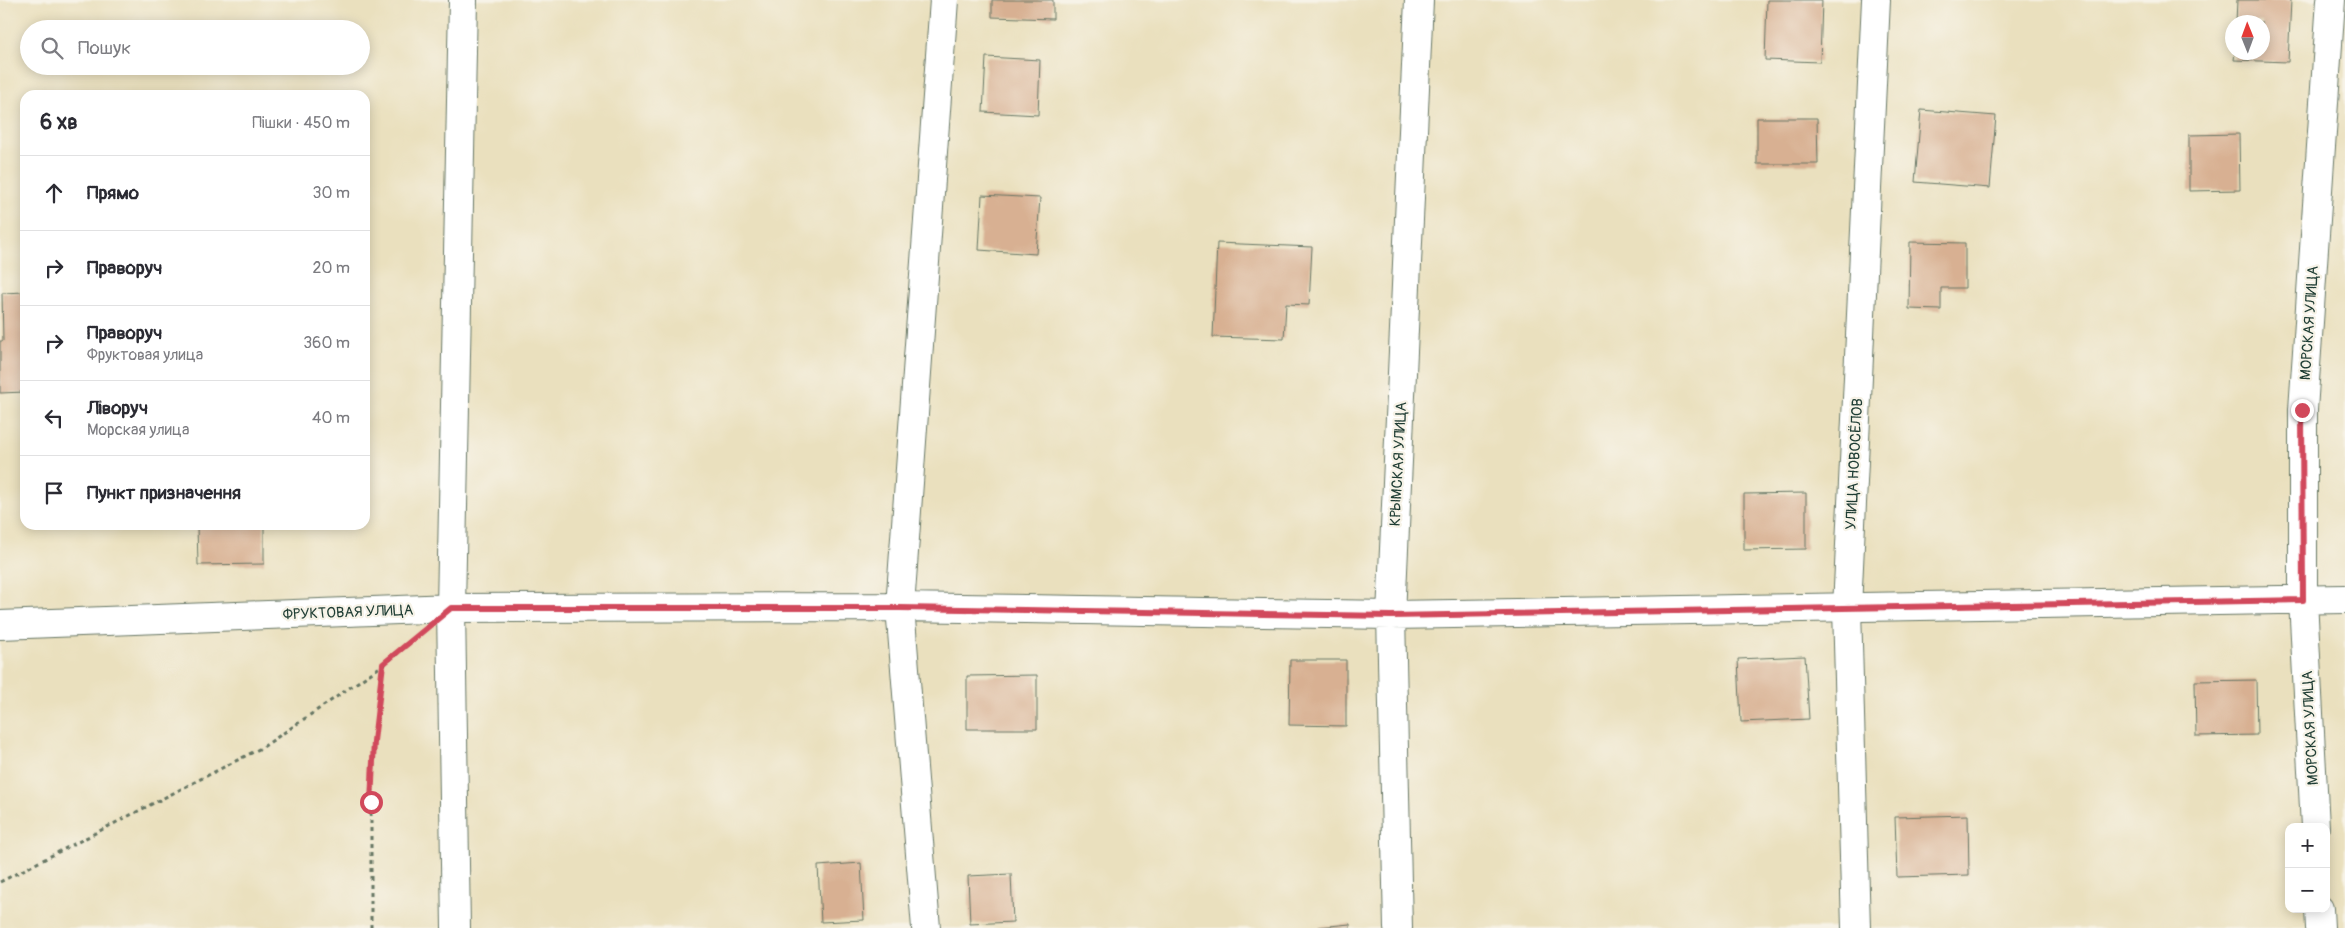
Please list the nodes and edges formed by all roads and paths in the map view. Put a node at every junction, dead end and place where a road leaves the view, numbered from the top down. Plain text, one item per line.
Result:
1 (464, 0) edge
2 (944, 0) edge
3 (1420, 0) edge
4 (1876, 0) edge
5 (2331, 0) edge
6 (2345, 599) edge
7 (2303, 600) junction
8 (451, 608) junction
9 (900, 608) junction
10 (1847, 608) junction
11 (1391, 616) junction
12 (0, 625) edge
13 (413, 640) dead end
14 (383, 664) junction
15 (2315, 823) edge
16 (0, 882) edge
17 (2319, 913) edge
18 (371, 928) edge
19 (456, 928) edge
20 (926, 928) edge
21 (1398, 928) edge
22 (1856, 928) edge
23 (2320, 928) edge

1 - 8 street
2 - 9 street
3 - 11 street, КРЫМСКАЯ УЛИЦА
4 - 10 street, УЛИЦА НОВОСЁЛОВ
5 - 7 street, МОРСКАЯ УЛИЦА
6 - 7 street, ФРУКТОВАЯ УЛИЦА
7 - 10 street, ФРУКТОВАЯ УЛИЦА
7 - 15 street, МОРСКАЯ УЛИЦА
8 - 9 street, ФРУКТОВАЯ УЛИЦА
8 - 12 street, ФРУКТОВАЯ УЛИЦА
8 - 19 street
9 - 11 street, ФРУКТОВАЯ УЛИЦА
9 - 20 street
10 - 11 street, ФРУКТОВАЯ УЛИЦА
10 - 22 street, УЛИЦА НОВОСЁЛОВ
11 - 21 street, КРЫМСКАЯ УЛИЦА
13 - 14 path
14 - 16 path
14 - 18 path
17 - 23 street

